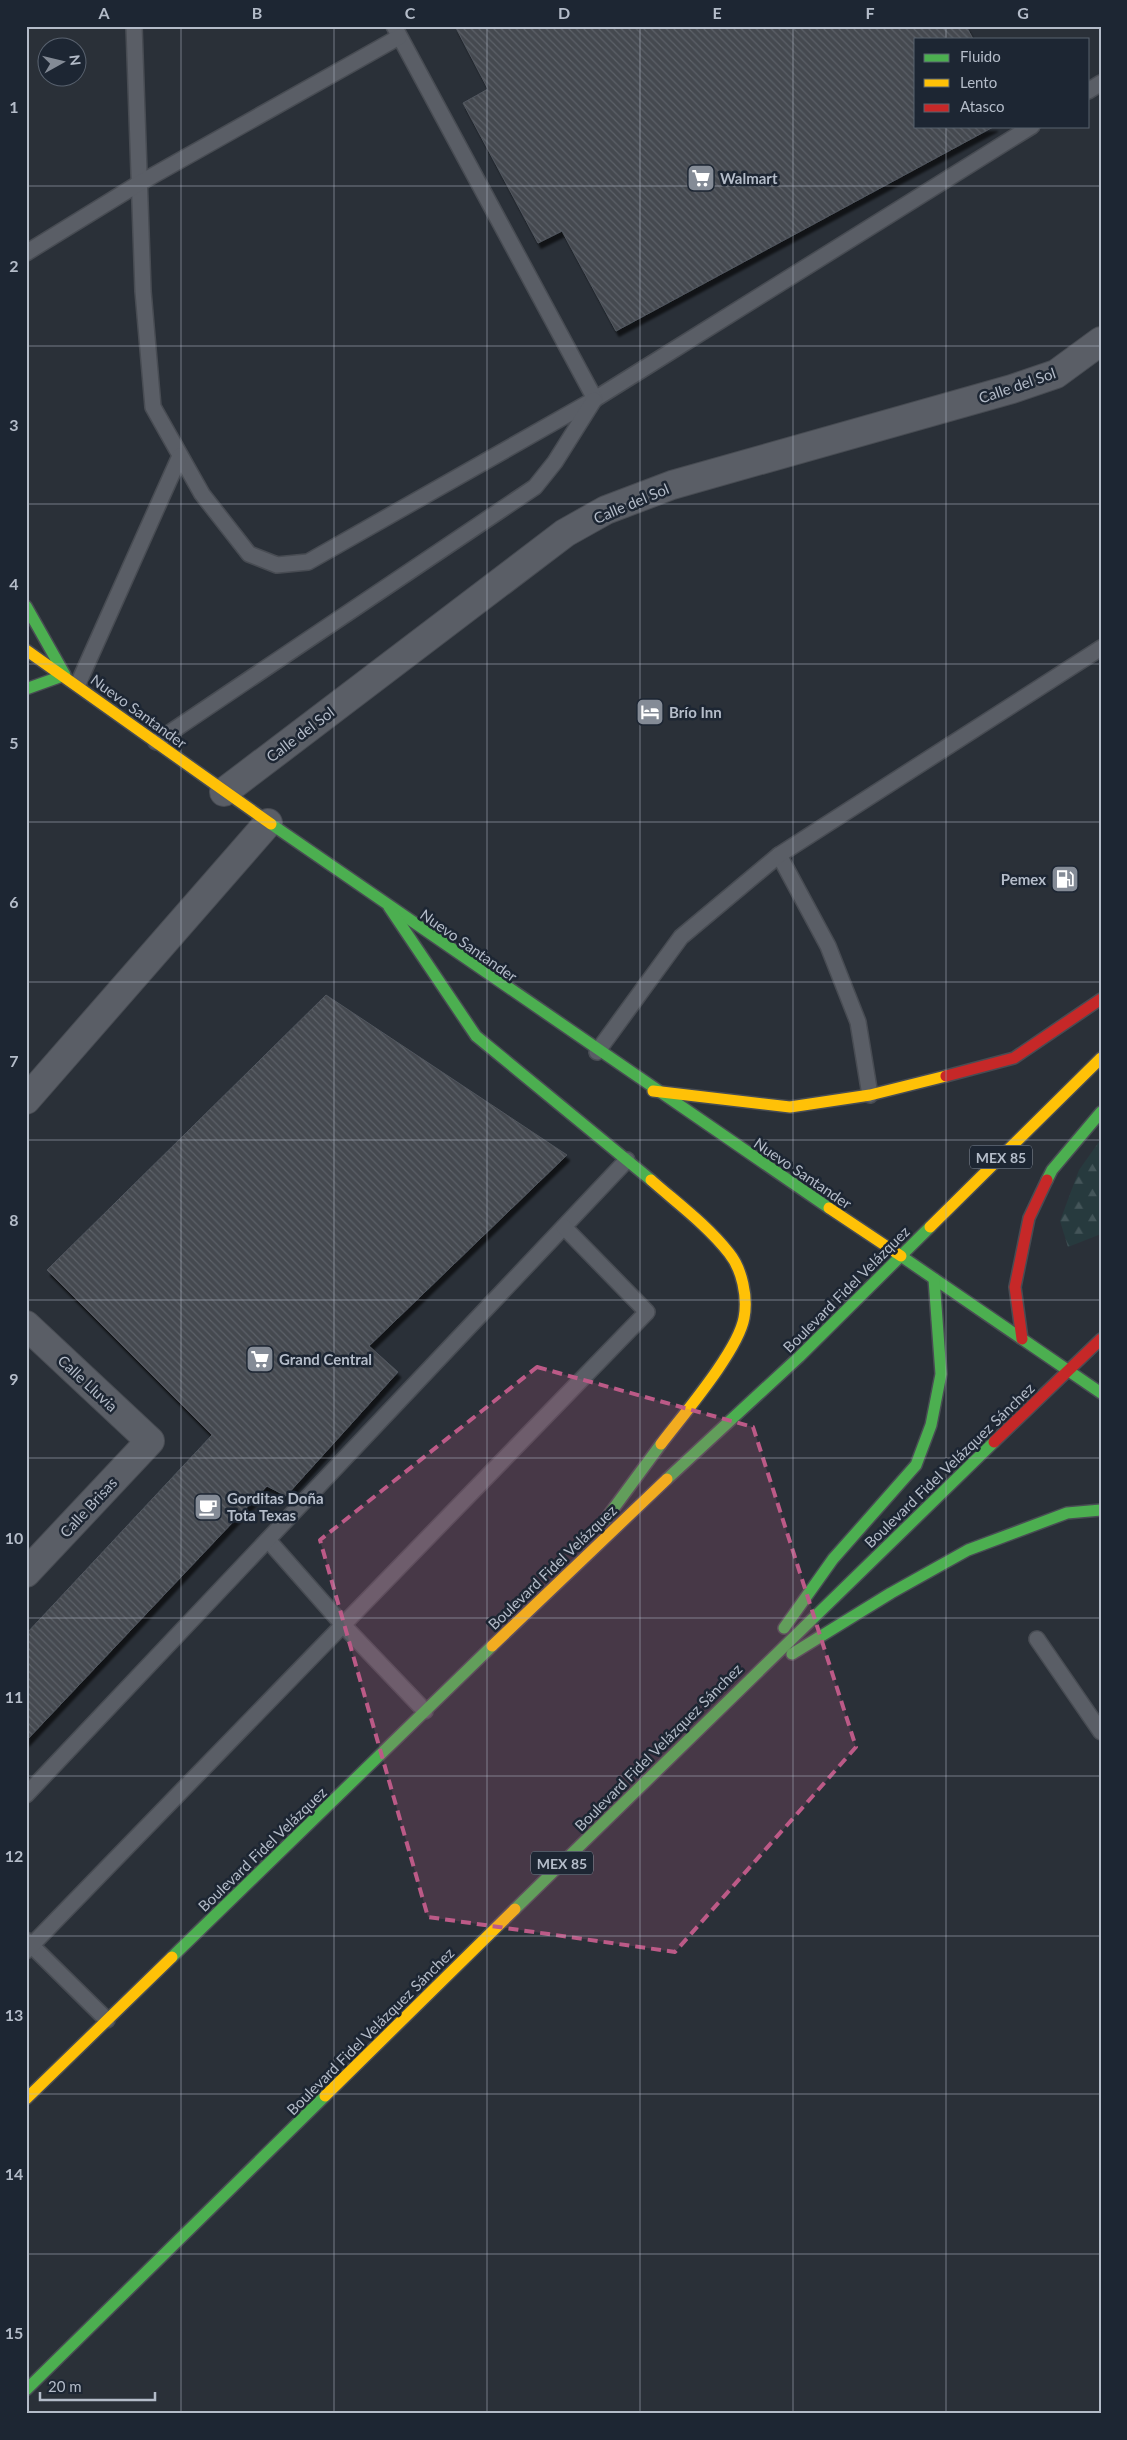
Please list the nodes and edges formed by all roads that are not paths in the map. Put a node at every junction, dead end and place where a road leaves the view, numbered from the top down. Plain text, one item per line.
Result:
1 (134, 26) edge
2 (396, 32) edge
3 (1101, 83) edge
4 (1090, 90) edge
5 (1029, 128) edge
6 (138, 184) junction
7 (26, 253) edge
8 (1101, 342) edge
9 (595, 399) junction
10 (180, 456) junction
11 (26, 606) edge
12 (1101, 648) edge
13 (26, 650) edge
14 (65, 676) junction
15 (78, 684) junction
16 (26, 689) edge
17 (156, 742) junction
18 (224, 792) junction
19 (268, 823) junction
20 (779, 855) junction
21 (389, 907) junction
22 (1101, 999) edge
23 (597, 1052) junction
24 (1101, 1058) edge
25 (653, 1091) junction
26 (870, 1095) junction
27 (26, 1100) edge
28 (1101, 1112) edge
29 (627, 1160) junction
30 (564, 1227) junction
31 (901, 1256) junction
32 (934, 1279) junction
33 (26, 1325) edge
34 (1022, 1339) junction
35 (1101, 1339) edge
36 (1068, 1371) junction
37 (1101, 1393) edge
38 (150, 1441) joint
39 (1101, 1510) edge
40 (268, 1540) junction
41 (26, 1573) edge
42 (566, 1573) junction
43 (343, 1624) junction
44 (1037, 1639) dead end
45 (748, 1680) junction
46 (425, 1711) junction
47 (1101, 1732) edge
48 (26, 1796) edge
49 (28, 1945) edge
50 (107, 2020) junction
51 (26, 2099) edge
52 (26, 2390) edge

1 - 6 lane
2 - 6 lane
2 - 9 lane
3 - 4 lane
5 - 9 lane
6 - 7 lane
6 - 10 lane
8 - 18 street, Calle del Sol
9 - 10 lane
9 - 17 lane
10 - 15 lane
11 - 14 main road
12 - 20 lane
13 - 14 main road, Nuevo Santander
14 - 15 main road, Nuevo Santander
14 - 16 main road
15 - 17 main road, Nuevo Santander
17 - 18 main road, Nuevo Santander
18 - 19 main road, Nuevo Santander
19 - 21 main road, Nuevo Santander
19 - 27 street
20 - 23 lane
20 - 26 lane
21 - 23 main road, Nuevo Santander
21 - 29 main road
22 - 26 main road
23 - 25 main road, Nuevo Santander
24 - 31 main road, Boulevard Fidel Velázquez / MEX 85
25 - 26 main road
25 - 31 main road, Nuevo Santander
28 - 34 main road
29 - 30 lane
29 - 42 main road
30 - 40 lane
30 - 43 lane
31 - 32 main road, Nuevo Santander
31 - 42 main road, Boulevard Fidel Velázquez / MEX 85
32 - 34 main road, Nuevo Santander
32 - 45 main road
33 - 38 street, Calle Lluvia
34 - 36 main road, Nuevo Santander
35 - 36 main road, Boulevard Fidel Velázquez Sánchez / MEX 85
36 - 37 main road, Nuevo Santander
36 - 45 main road, Boulevard Fidel Velázquez Sánchez / MEX 85
38 - 41 street, Calle Brisas
39 - 45 main road
40 - 43 lane
40 - 48 lane
42 - 46 main road, Boulevard Fidel Velázquez / MEX 85
43 - 46 lane
43 - 49 lane
44 - 47 lane
45 - 52 main road, Boulevard Fidel Velázquez Sánchez / MEX 85
46 - 50 main road, Boulevard Fidel Velázquez / MEX 85
49 - 50 lane
50 - 51 main road, Boulevard Fidel Velázquez / MEX 85

